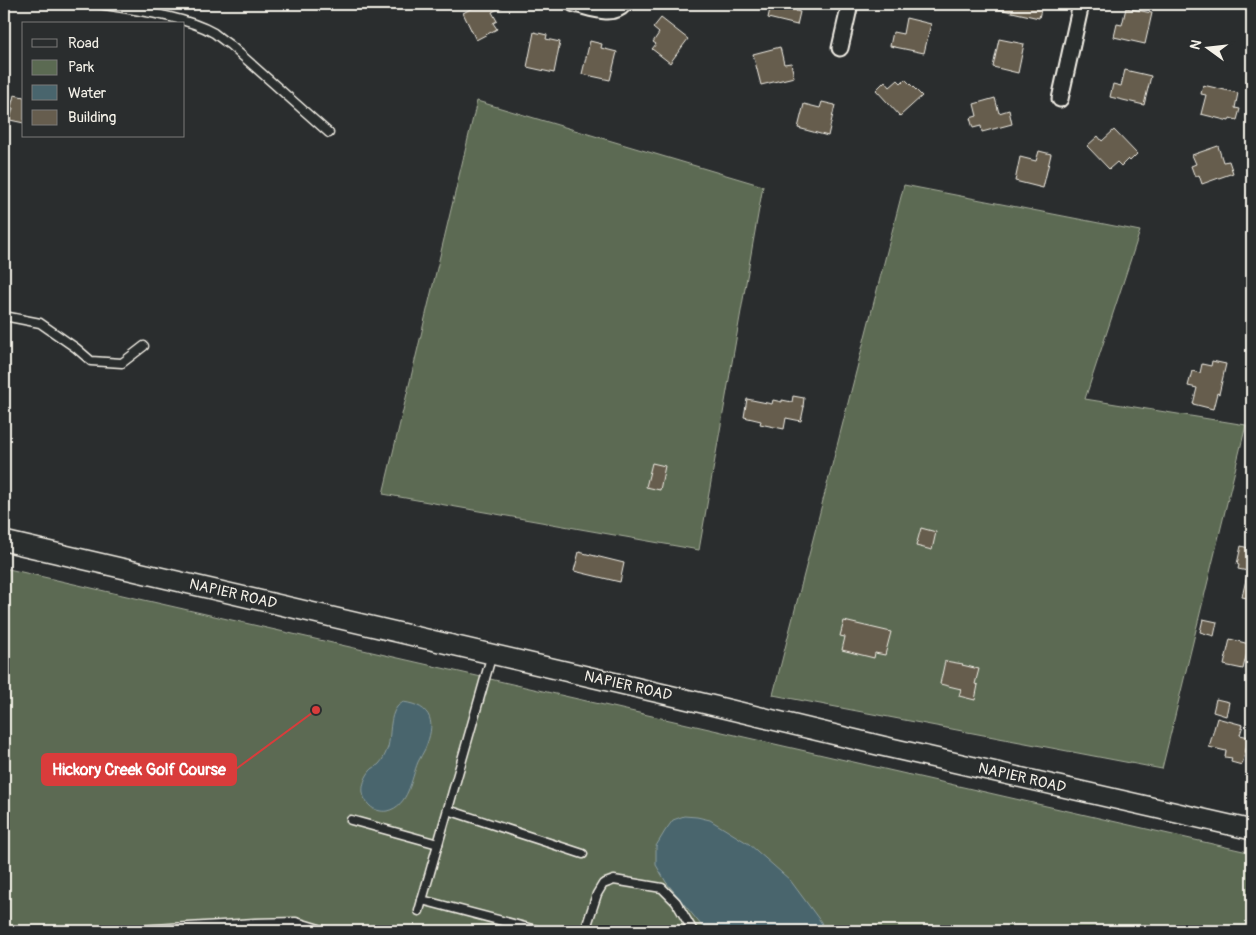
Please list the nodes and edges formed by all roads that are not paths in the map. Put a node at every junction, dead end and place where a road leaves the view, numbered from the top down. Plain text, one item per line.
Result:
1 (99, 4) edge
2 (574, 4) edge
3 (624, 4) edge
4 (850, 4) edge
5 (1081, 4) edge
6 (840, 48) dead end
7 (1060, 99) dead end
8 (329, 133) dead end
9 (4, 316) edge
10 (144, 346) dead end
11 (4, 541) edge
12 (492, 654) junction
13 (448, 810) junction
14 (351, 820) dead end
15 (1252, 830) edge
16 (438, 844) junction
17 (583, 854) dead end
18 (422, 900) junction
19 (419, 910) dead end
20 (518, 928) edge
21 (121, 931) edge
22 (326, 931) edge
23 (540, 931) edge
24 (584, 931) edge
25 (693, 931) edge

1 - 8 lane
2 - 3 street
4 - 6 street
5 - 7 street
9 - 10 lane
11 - 12 street, NAPIER ROAD
12 - 13 lane
12 - 15 street, NAPIER ROAD
13 - 16 lane
13 - 17 lane
14 - 16 lane
16 - 18 lane
18 - 19 lane
18 - 20 lane
20 - 23 lane
21 - 22 lane
24 - 25 lane

